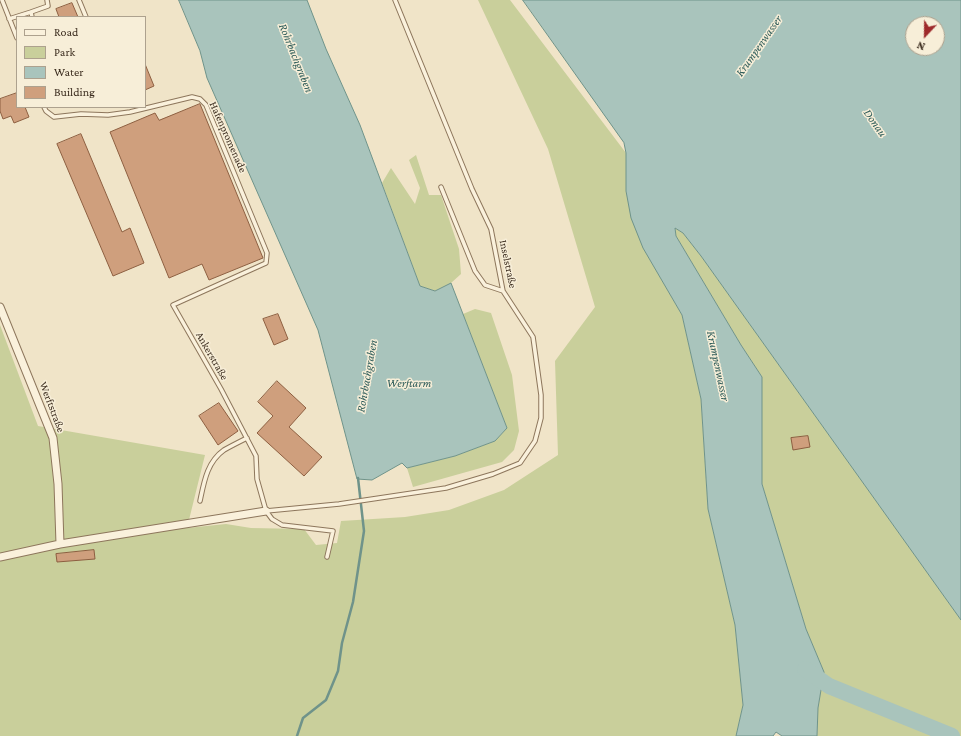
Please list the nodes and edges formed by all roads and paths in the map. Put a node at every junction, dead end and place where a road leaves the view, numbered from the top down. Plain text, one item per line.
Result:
1 (2, 0) edge
2 (46, 0) edge
3 (79, 0) edge
4 (395, 0) edge
5 (31, 12) junction
6 (16, 16) edge
7 (16, 16) edge
8 (32, 16) edge
9 (86, 16) edge
10 (9, 18) junction
11 (16, 36) edge
12 (44, 108) edge
13 (146, 108) edge
14 (146, 108) edge
15 (441, 187) dead end
16 (266, 263) joint
17 (504, 291) junction
18 (0, 308) edge
19 (247, 438) junction
20 (200, 501) dead end
21 (266, 511) junction
22 (60, 544) junction
23 (0, 557) edge
24 (328, 557) dead end

1 - 10 lane
2 - 5 lane
3 - 9 lane
4 - 17 lane, Inselstraße
5 - 6 lane
5 - 8 lane
7 - 10 lane
10 - 11 lane
12 - 13 lane, Hafenpromenade
14 - 16 lane, Hafenpromenade
15 - 17 lane
16 - 19 lane, Ankerstraße
17 - 21 lane, Inselstraße
18 - 22 street, Werftstraße
19 - 20 lane
19 - 21 lane, Ankerstraße
21 - 22 street
21 - 24 lane
22 - 23 street

